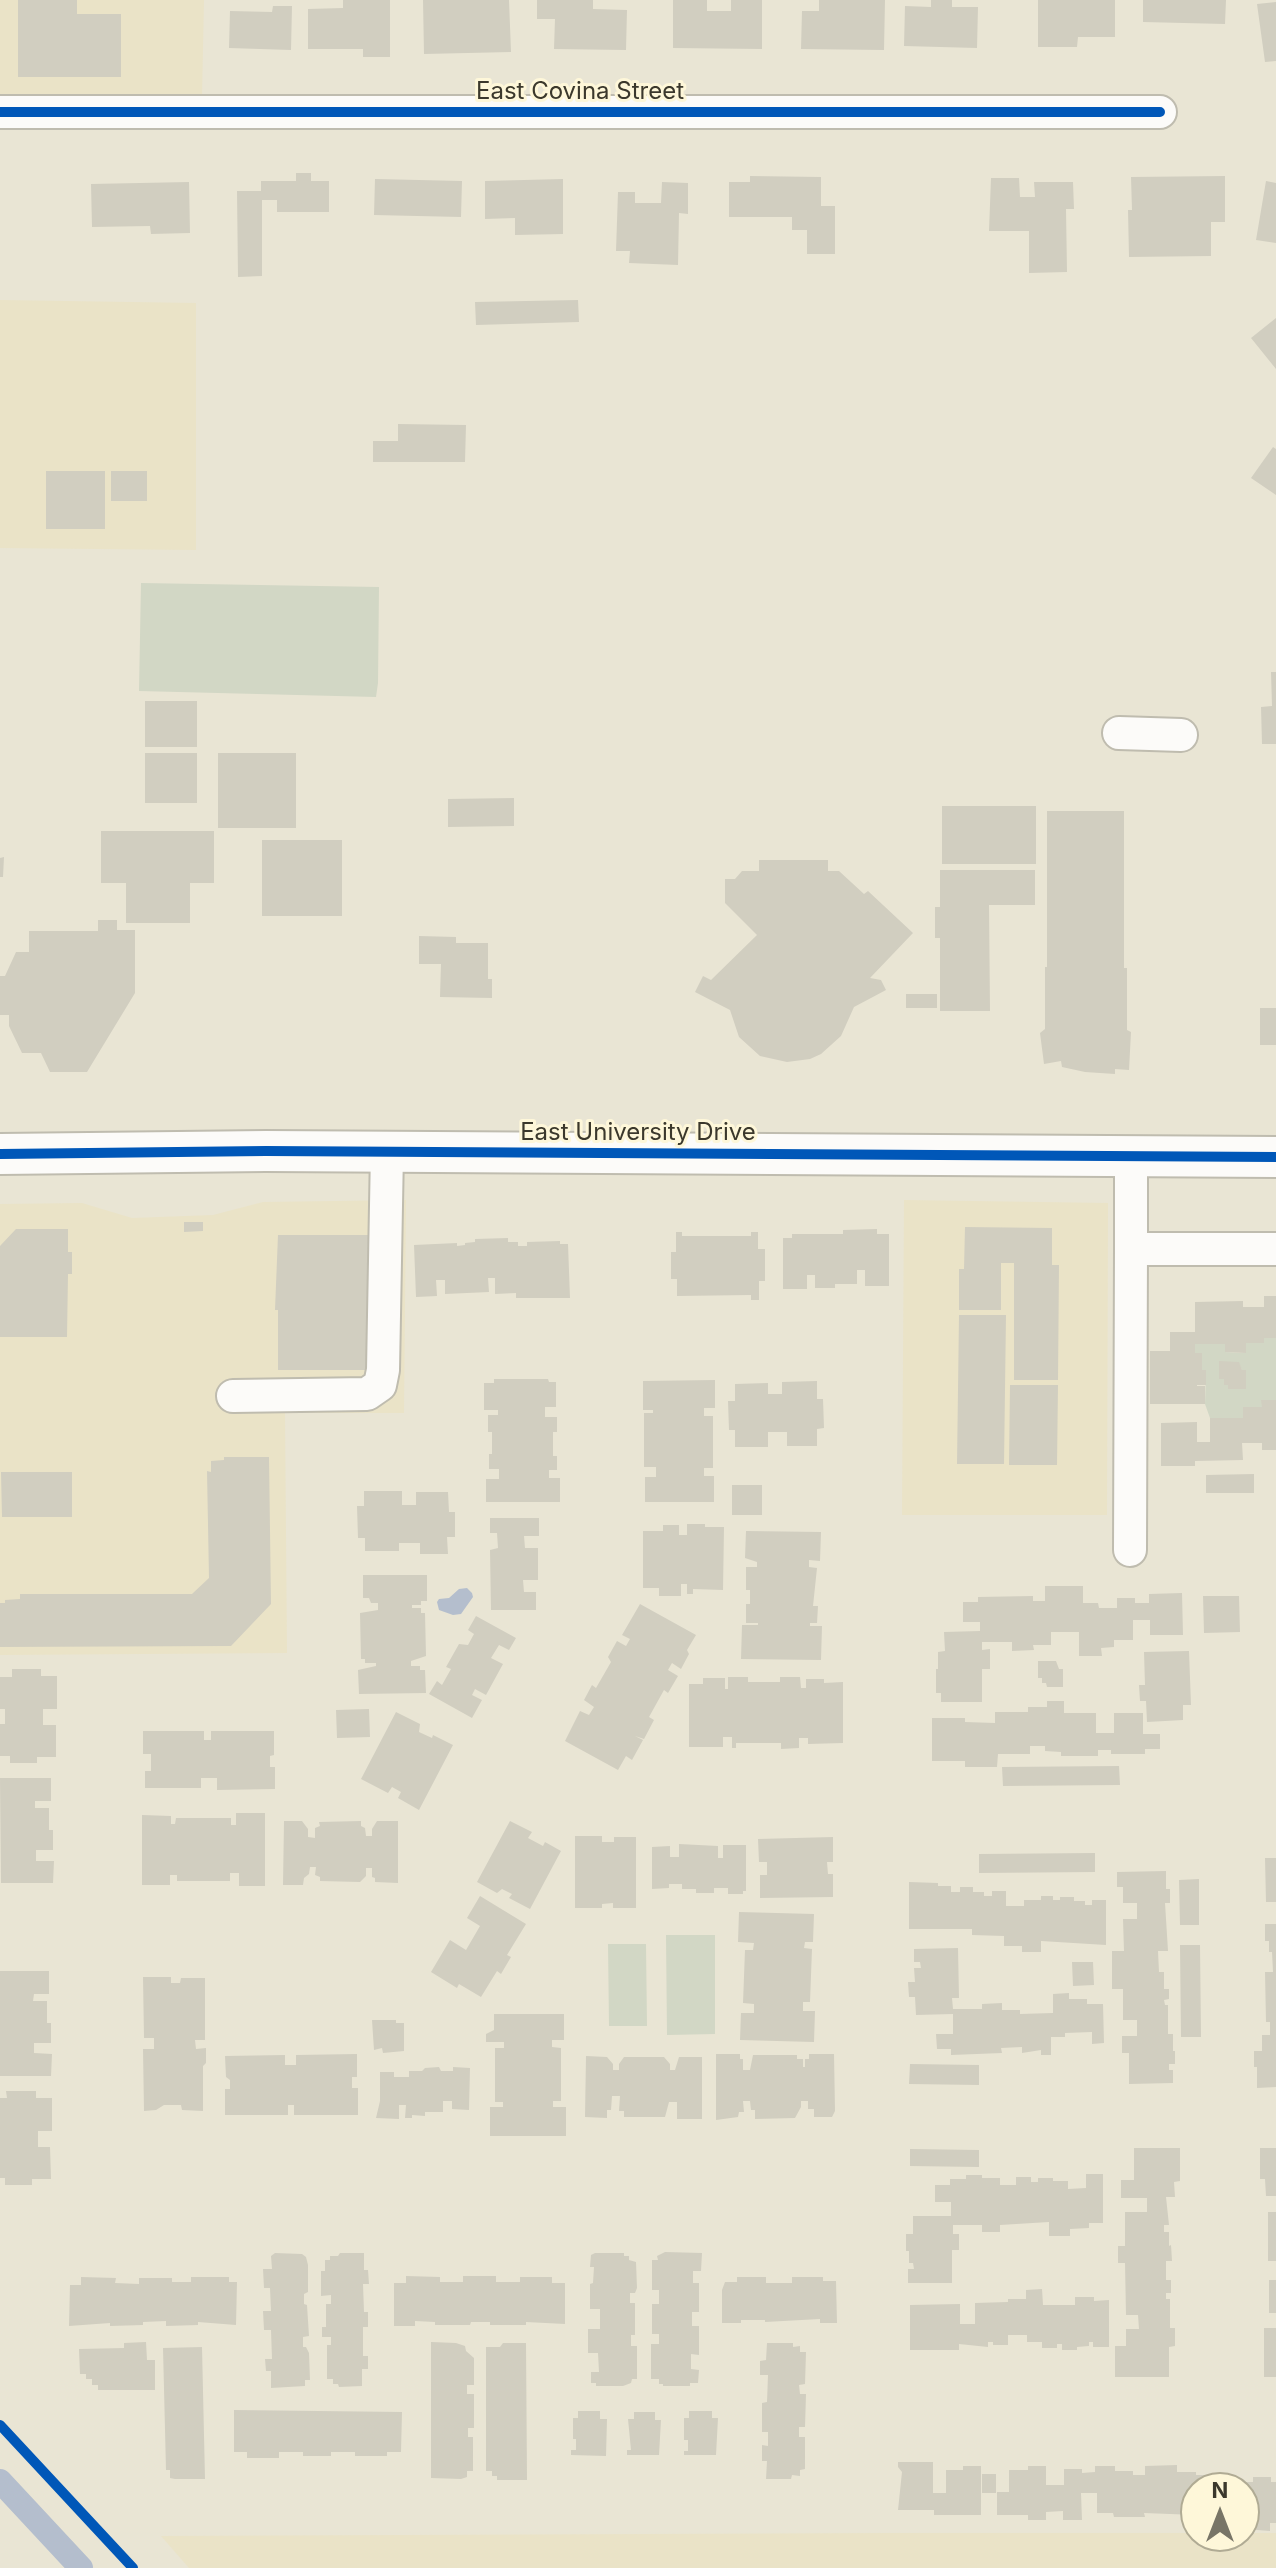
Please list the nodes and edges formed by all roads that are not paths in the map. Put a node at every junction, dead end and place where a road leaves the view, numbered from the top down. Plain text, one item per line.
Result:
1 (0, 112) edge
2 (1160, 112) dead end
3 (1119, 733) dead end
4 (1181, 735) dead end
5 (387, 1151) junction
6 (0, 1154) edge
7 (1131, 1156) junction
8 (1276, 1157) edge
9 (1131, 1249) junction
10 (1276, 1249) edge
11 (233, 1396) dead end
12 (1130, 1550) dead end

1 - 2 street, East Covina Street
3 - 4 street
5 - 6 main road, East University Drive
5 - 7 main road, East University Drive
5 - 11 street
7 - 8 main road, East University Drive
7 - 9 street
9 - 10 street
9 - 12 street

